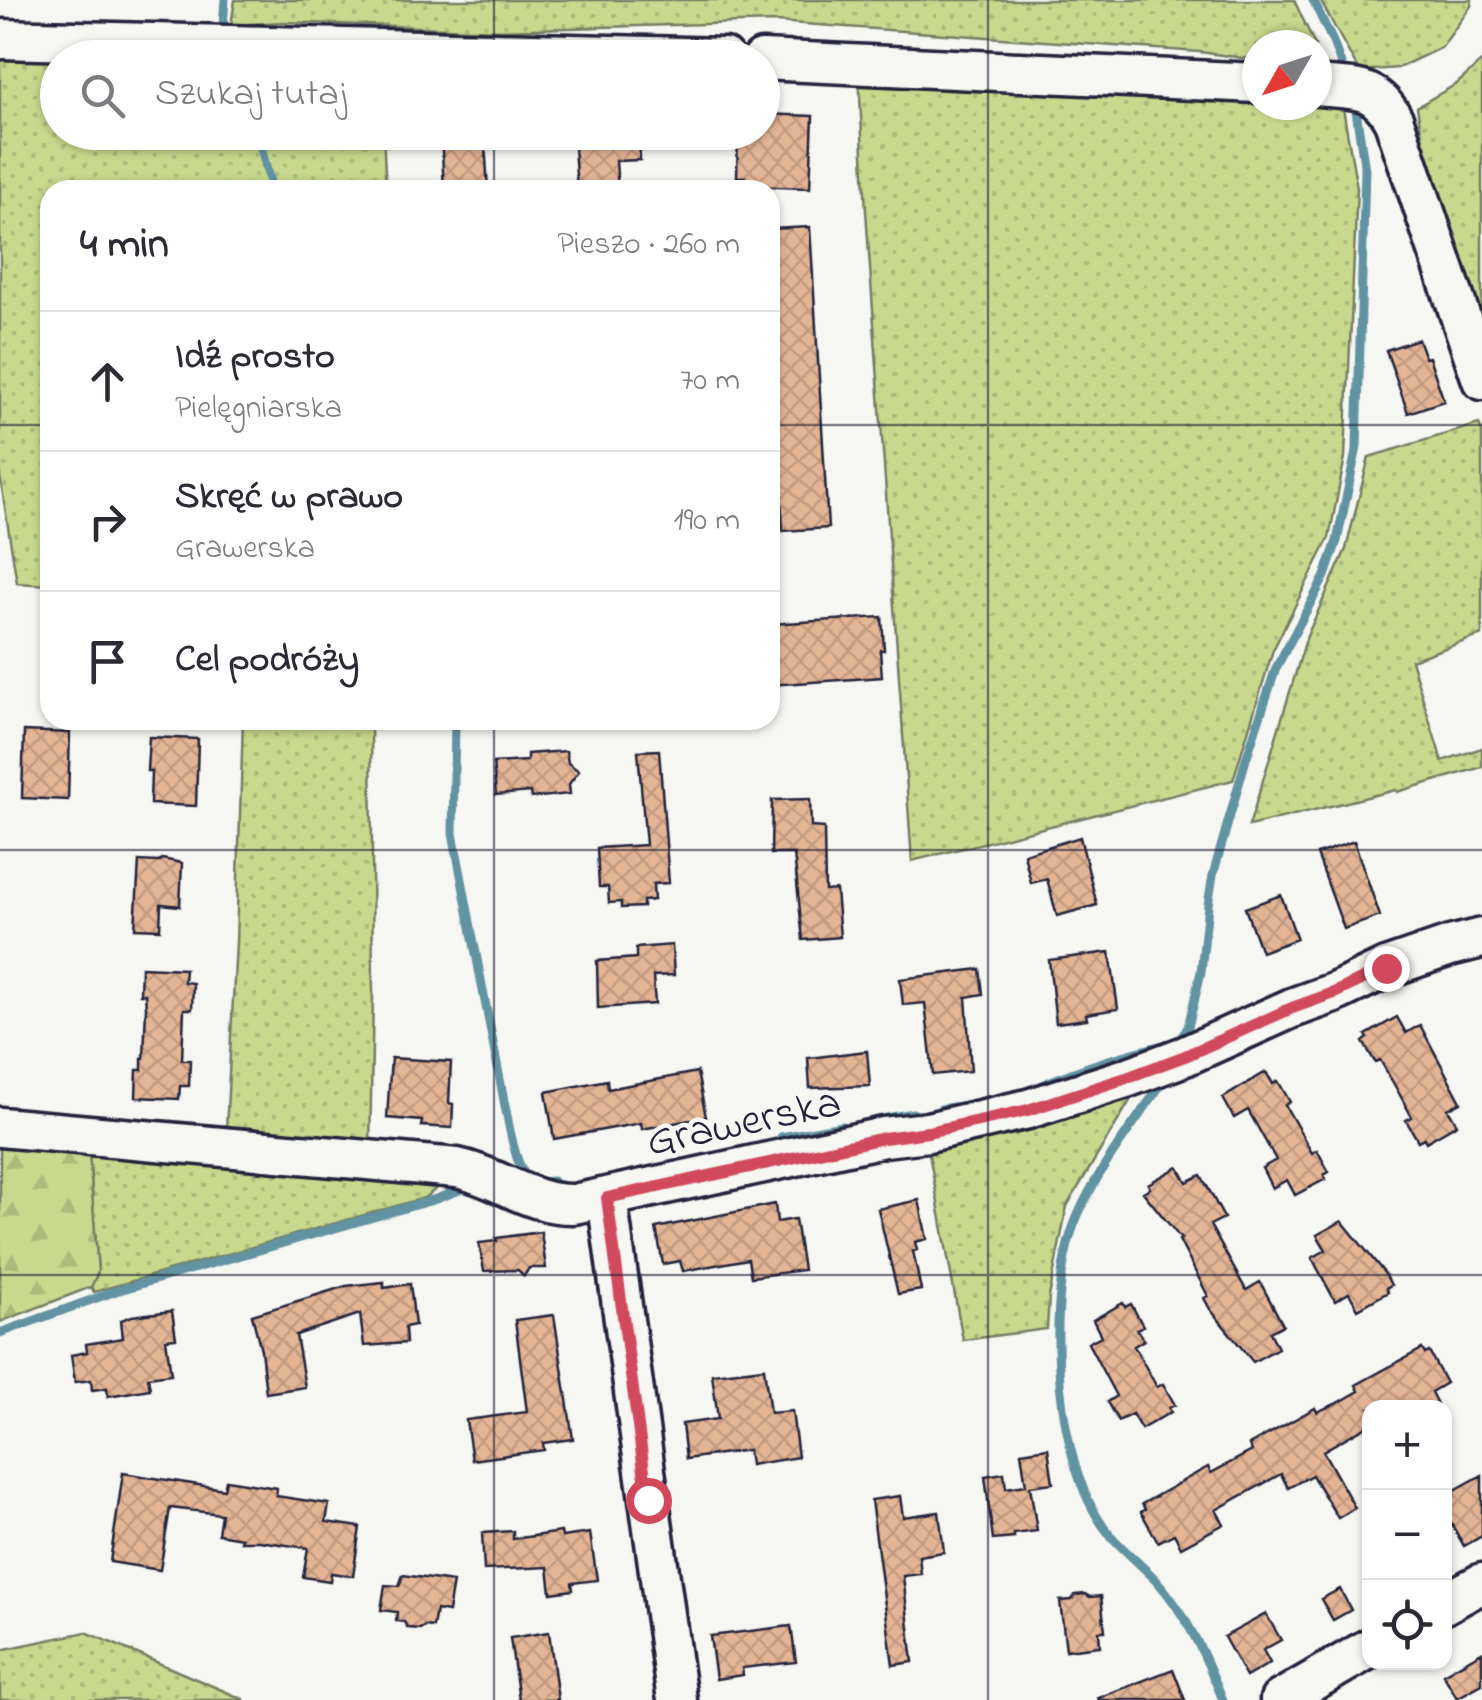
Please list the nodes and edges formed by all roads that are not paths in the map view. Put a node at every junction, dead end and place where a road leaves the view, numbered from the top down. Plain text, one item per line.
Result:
1 (0, 39) edge
2 (40, 40) edge
3 (780, 61) edge
4 (1242, 81) edge
5 (1332, 88) edge
6 (1482, 380) edge
7 (1482, 938) edge
8 (0, 1127) edge
9 (607, 1198) junction
10 (1482, 1583) edge
11 (1452, 1600) edge
12 (1362, 1653) edge
13 (677, 1700) edge
14 (1280, 1700) edge

1 - 2 street
3 - 4 street
5 - 6 street
7 - 9 street, Grawerska
8 - 9 street, Grawerska
9 - 13 street
10 - 11 street
12 - 14 street

